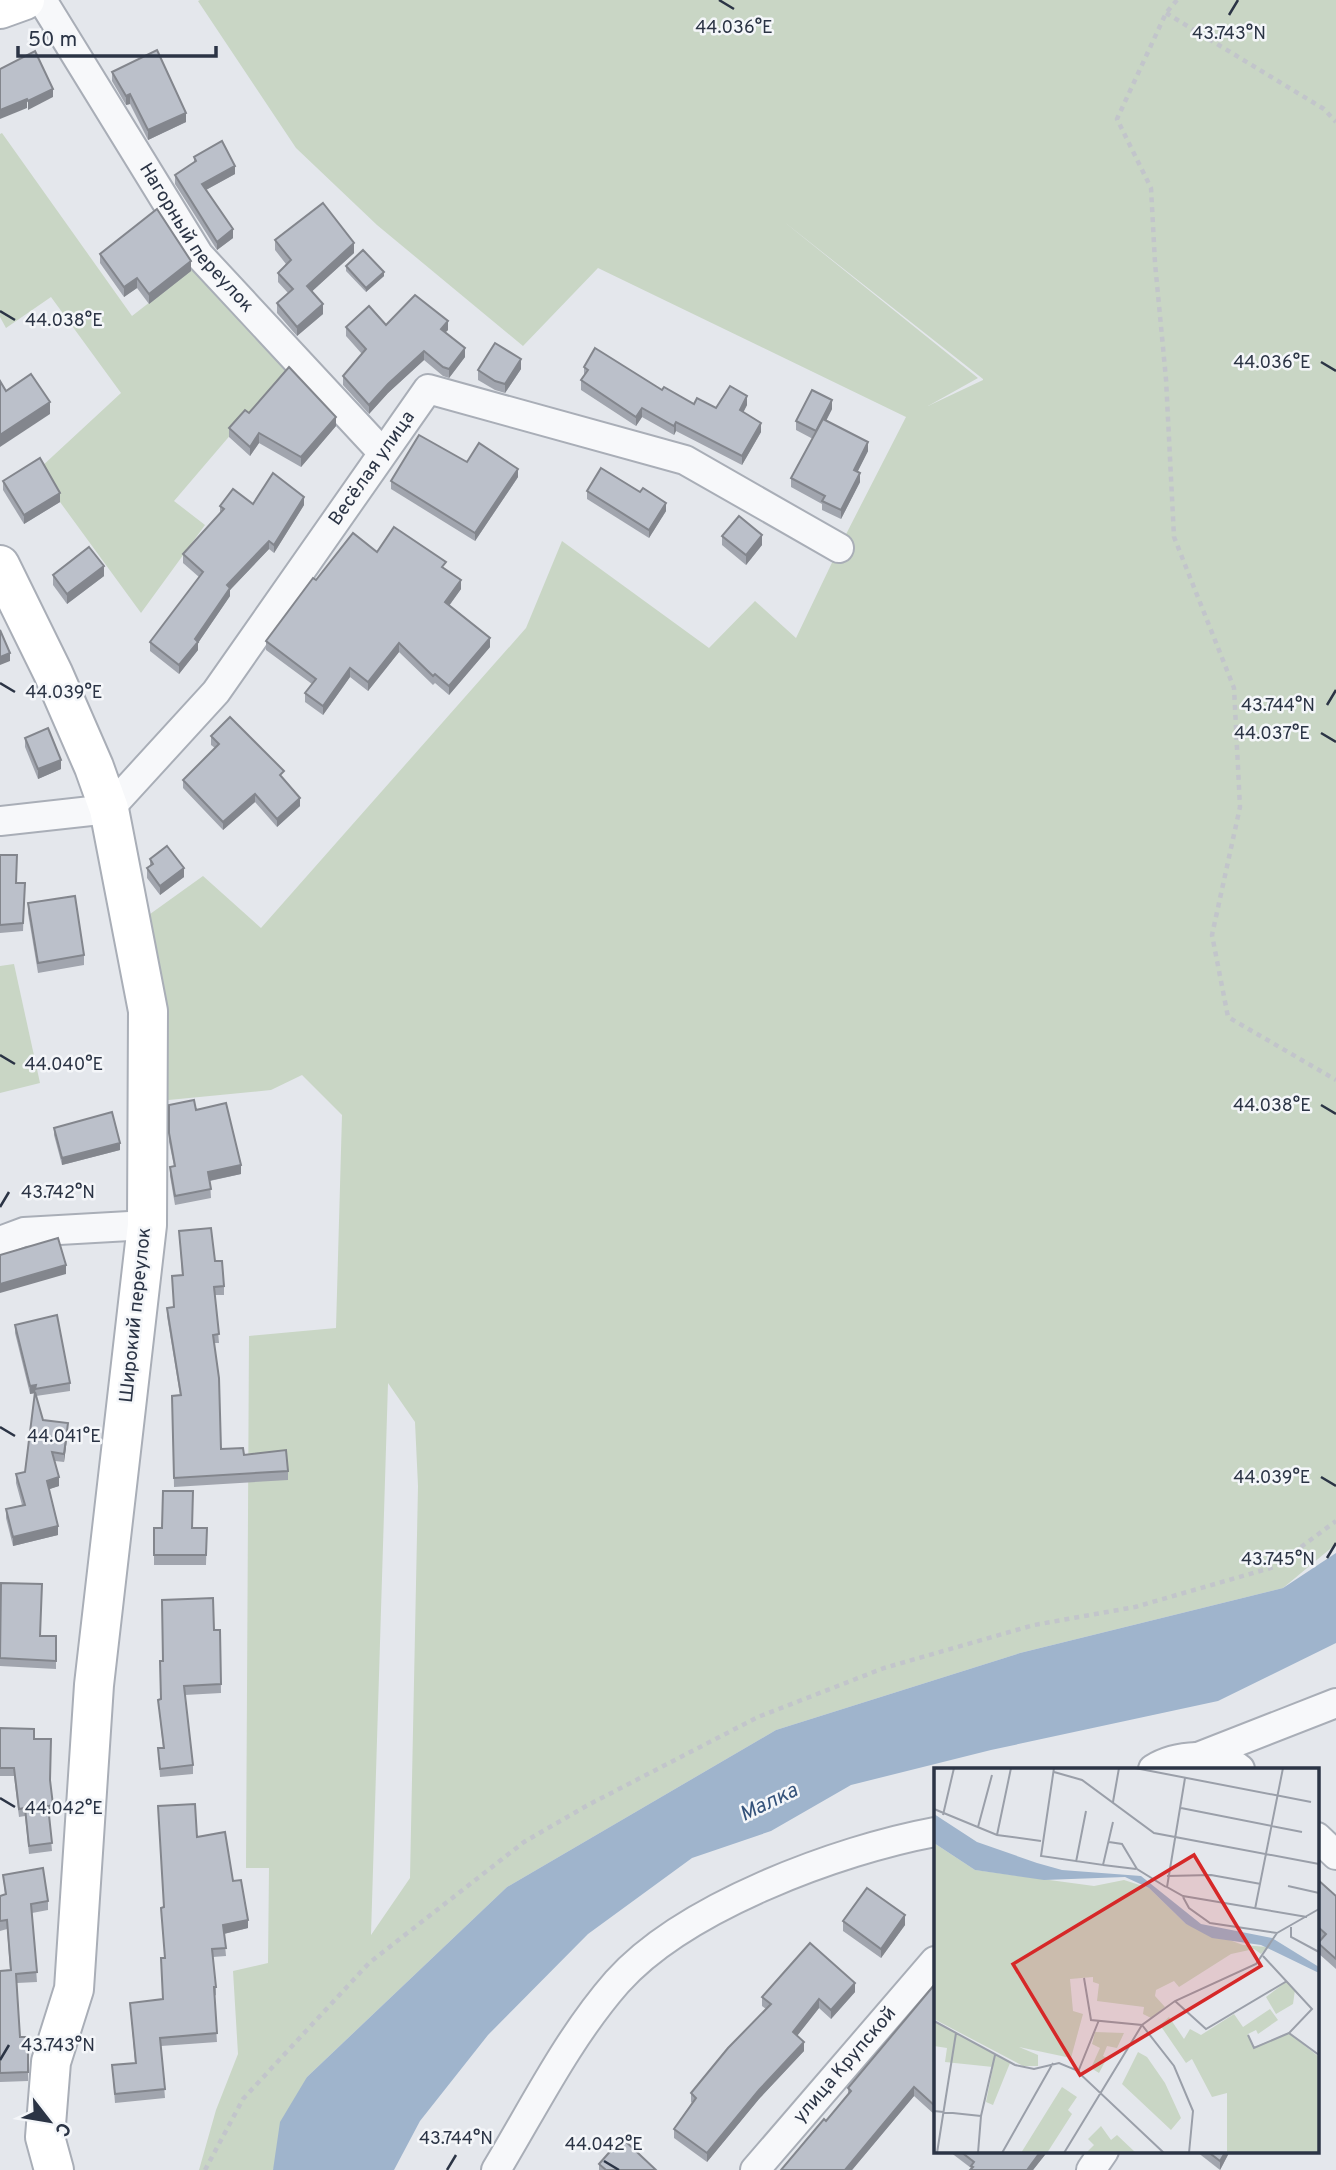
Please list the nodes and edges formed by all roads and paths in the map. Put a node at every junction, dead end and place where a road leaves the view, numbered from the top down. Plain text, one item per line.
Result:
1 (25, 0) edge
2 (42, 0) edge
3 (1177, 0) edge
4 (0, 9) edge
5 (1166, 13) junction
6 (1336, 121) edge
7 (383, 452) junction
8 (839, 548) dead end
9 (0, 565) edge
10 (109, 809) junction
11 (0, 821) edge
12 (1336, 1080) edge
13 (147, 1225) junction
14 (0, 1241) edge
15 (1336, 1521) edge
16 (1336, 1703) edge
17 (1198, 1757) junction
18 (1236, 1766) edge
19 (1155, 1768) edge
20 (934, 1832) edge
21 (1318, 1838) edge
22 (1336, 1855) edge
23 (934, 1962) edge
24 (1103, 2152) edge
25 (54, 2170) edge
26 (205, 2170) edge
27 (496, 2170) edge
28 (755, 2170) edge
29 (1091, 2170) edge

1 - 4 street
2 - 7 street, Нагорный переулок
3 - 5 path
5 - 6 path
5 - 12 path
7 - 8 street, Весёлая улица
7 - 10 street, Весёлая улица
9 - 10 street, Широкий переулок
10 - 11 street
10 - 13 street, Широкий переулок
13 - 14 street
13 - 25 street, Широкий переулок
15 - 26 path
16 - 17 street
17 - 18 street
17 - 19 street
20 - 27 street
21 - 22 street
23 - 28 street, улица Крупской
24 - 29 street

